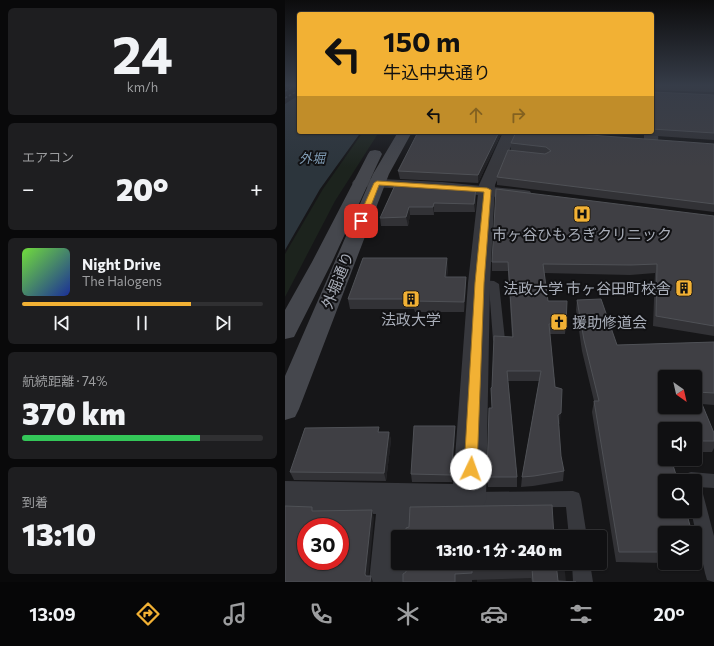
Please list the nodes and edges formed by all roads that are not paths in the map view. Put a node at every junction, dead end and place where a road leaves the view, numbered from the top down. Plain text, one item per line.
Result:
1 (404, 134) edge
2 (651, 137) edge
3 (636, 141) edge
4 (667, 143) edge
5 (381, 144) dead end
6 (506, 146) edge
7 (368, 183) junction
8 (487, 190) junction
9 (539, 197) edge
10 (479, 283) junction
11 (285, 331) edge
12 (499, 340) edge
13 (285, 409) edge
14 (702, 480) edge
15 (714, 481) edge
16 (285, 497) edge
17 (395, 498) junction
18 (469, 500) junction
19 (701, 518) edge
20 (577, 530) edge
21 (582, 570) edge
22 (714, 573) edge
23 (388, 582) edge
24 (583, 582) edge

1 - 7 main road, 外堀通り
2 - 3 street
2 - 4 street
5 - 7 main road, 外堀通り
6 - 8 street
7 - 8 street
7 - 11 main road, 外堀通り
7 - 13 main road, 外堀通り
8 - 9 street
8 - 10 street
10 - 12 lane
10 - 18 street
14 - 15 lane
16 - 17 street
17 - 18 street
17 - 23 street
18 - 20 lane
19 - 22 lane
21 - 24 lane

